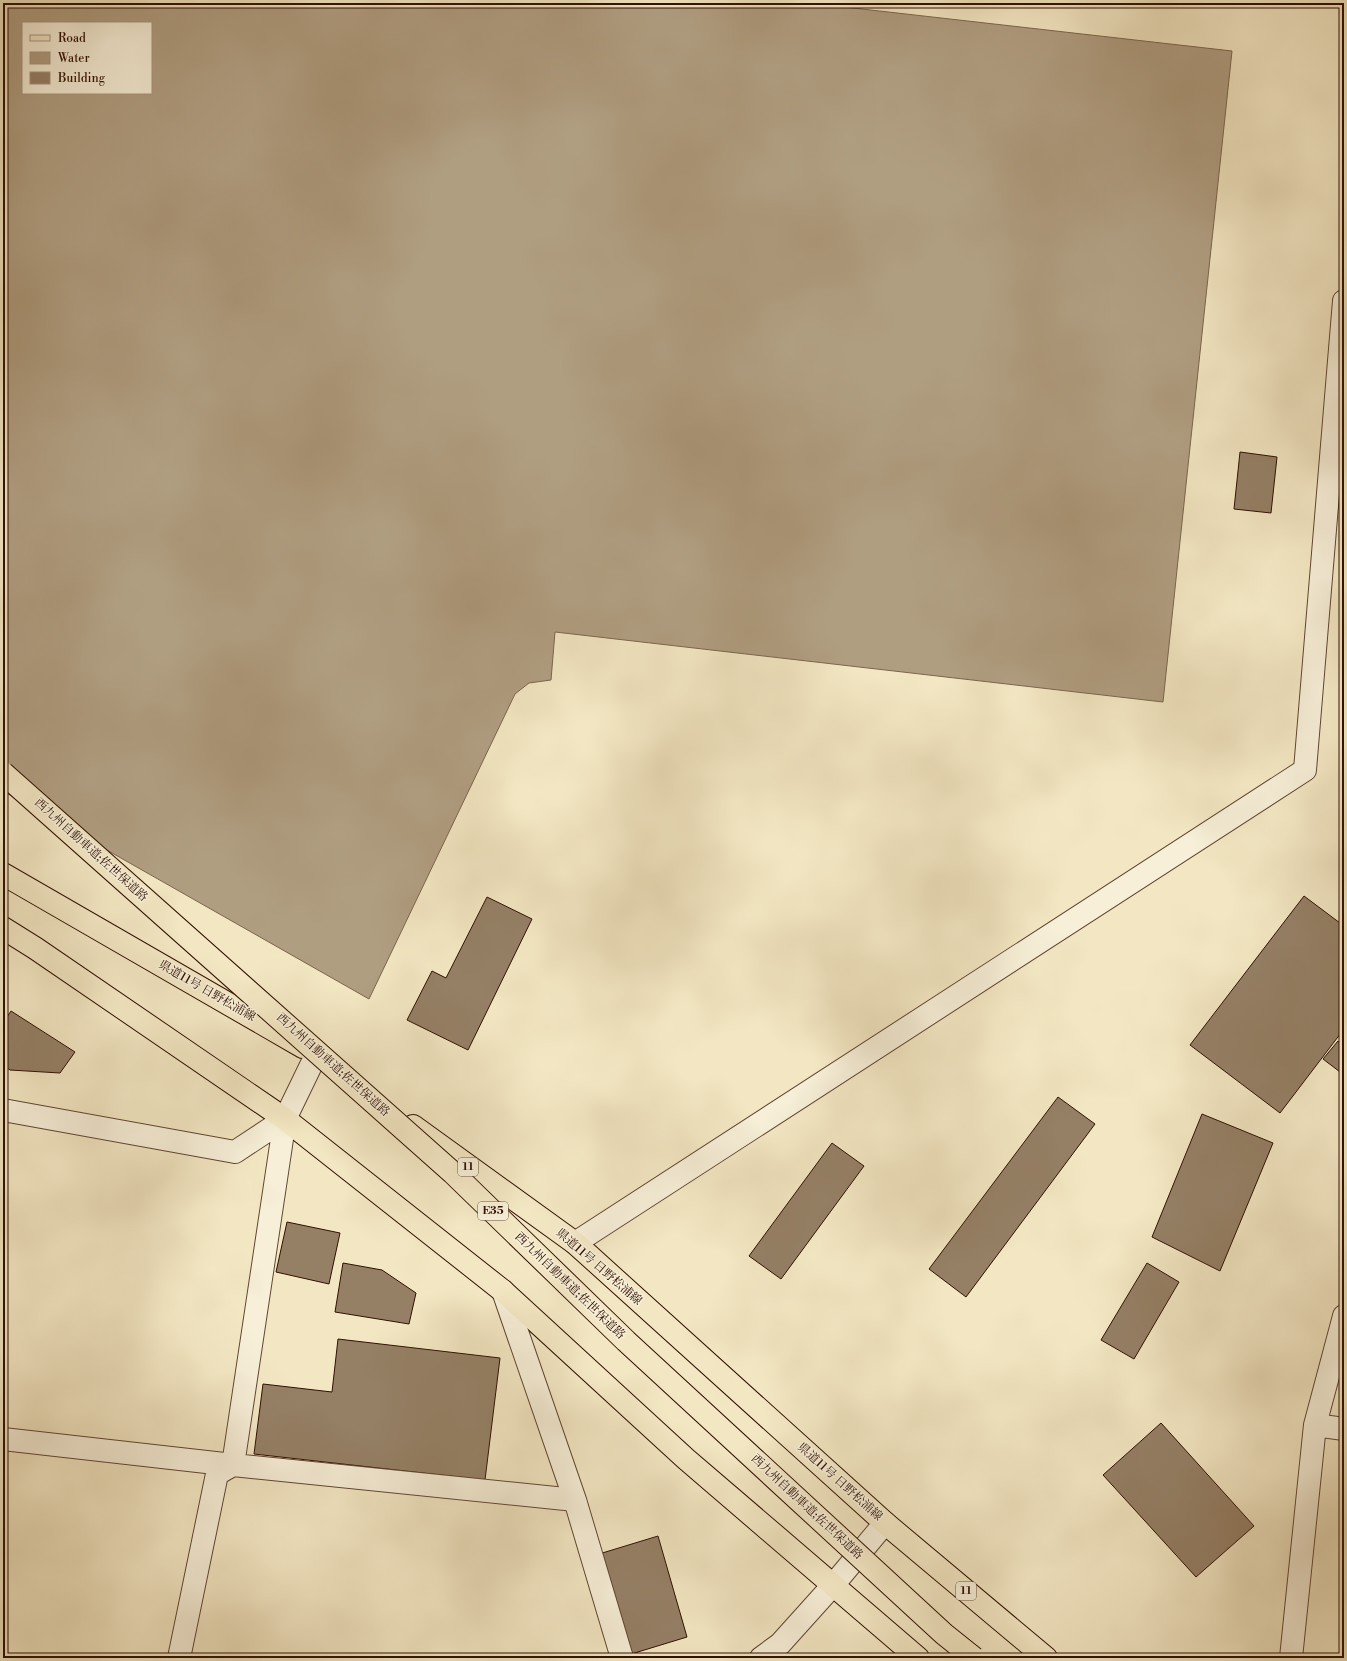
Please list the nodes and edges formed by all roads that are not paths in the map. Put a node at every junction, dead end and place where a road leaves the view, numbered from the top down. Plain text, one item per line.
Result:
1 (1344, 301) edge
2 (3, 773) edge
3 (3, 874) edge
4 (3, 928) edge
5 (316, 1055) junction
6 (3, 1110) edge
7 (285, 1119) junction
8 (575, 1243) junction
9 (504, 1291) junction
10 (1344, 1316) edge
11 (1315, 1425) junction
12 (1344, 1429) edge
13 (3, 1439) edge
14 (233, 1465) junction
15 (575, 1500) junction
16 (885, 1523) junction
17 (834, 1584) junction
18 (179, 1658) edge
19 (622, 1658) edge
20 (761, 1658) edge
21 (918, 1658) edge
22 (974, 1658) edge
23 (1046, 1658) edge
24 (1291, 1658) edge

1 - 8 street
2 - 22 main road, 西九州自動車道;佐世保道路 / E35, bridge
3 - 5 main road, 県道11号 日野松浦線 / 11
4 - 7 main road
5 - 7 street
5 - 8 main road, 県道11号 日野松浦線 / 11
6 - 7 street
7 - 9 main road
7 - 14 street
8 - 16 main road, 県道11号 日野松浦線 / 11
9 - 15 street
9 - 17 main road
10 - 11 street
11 - 12 street
11 - 24 street
13 - 14 street
14 - 15 street
14 - 18 street
15 - 19 street
16 - 17 street
16 - 23 main road, 県道11号 日野松浦線 / 11
17 - 20 street
17 - 21 main road

